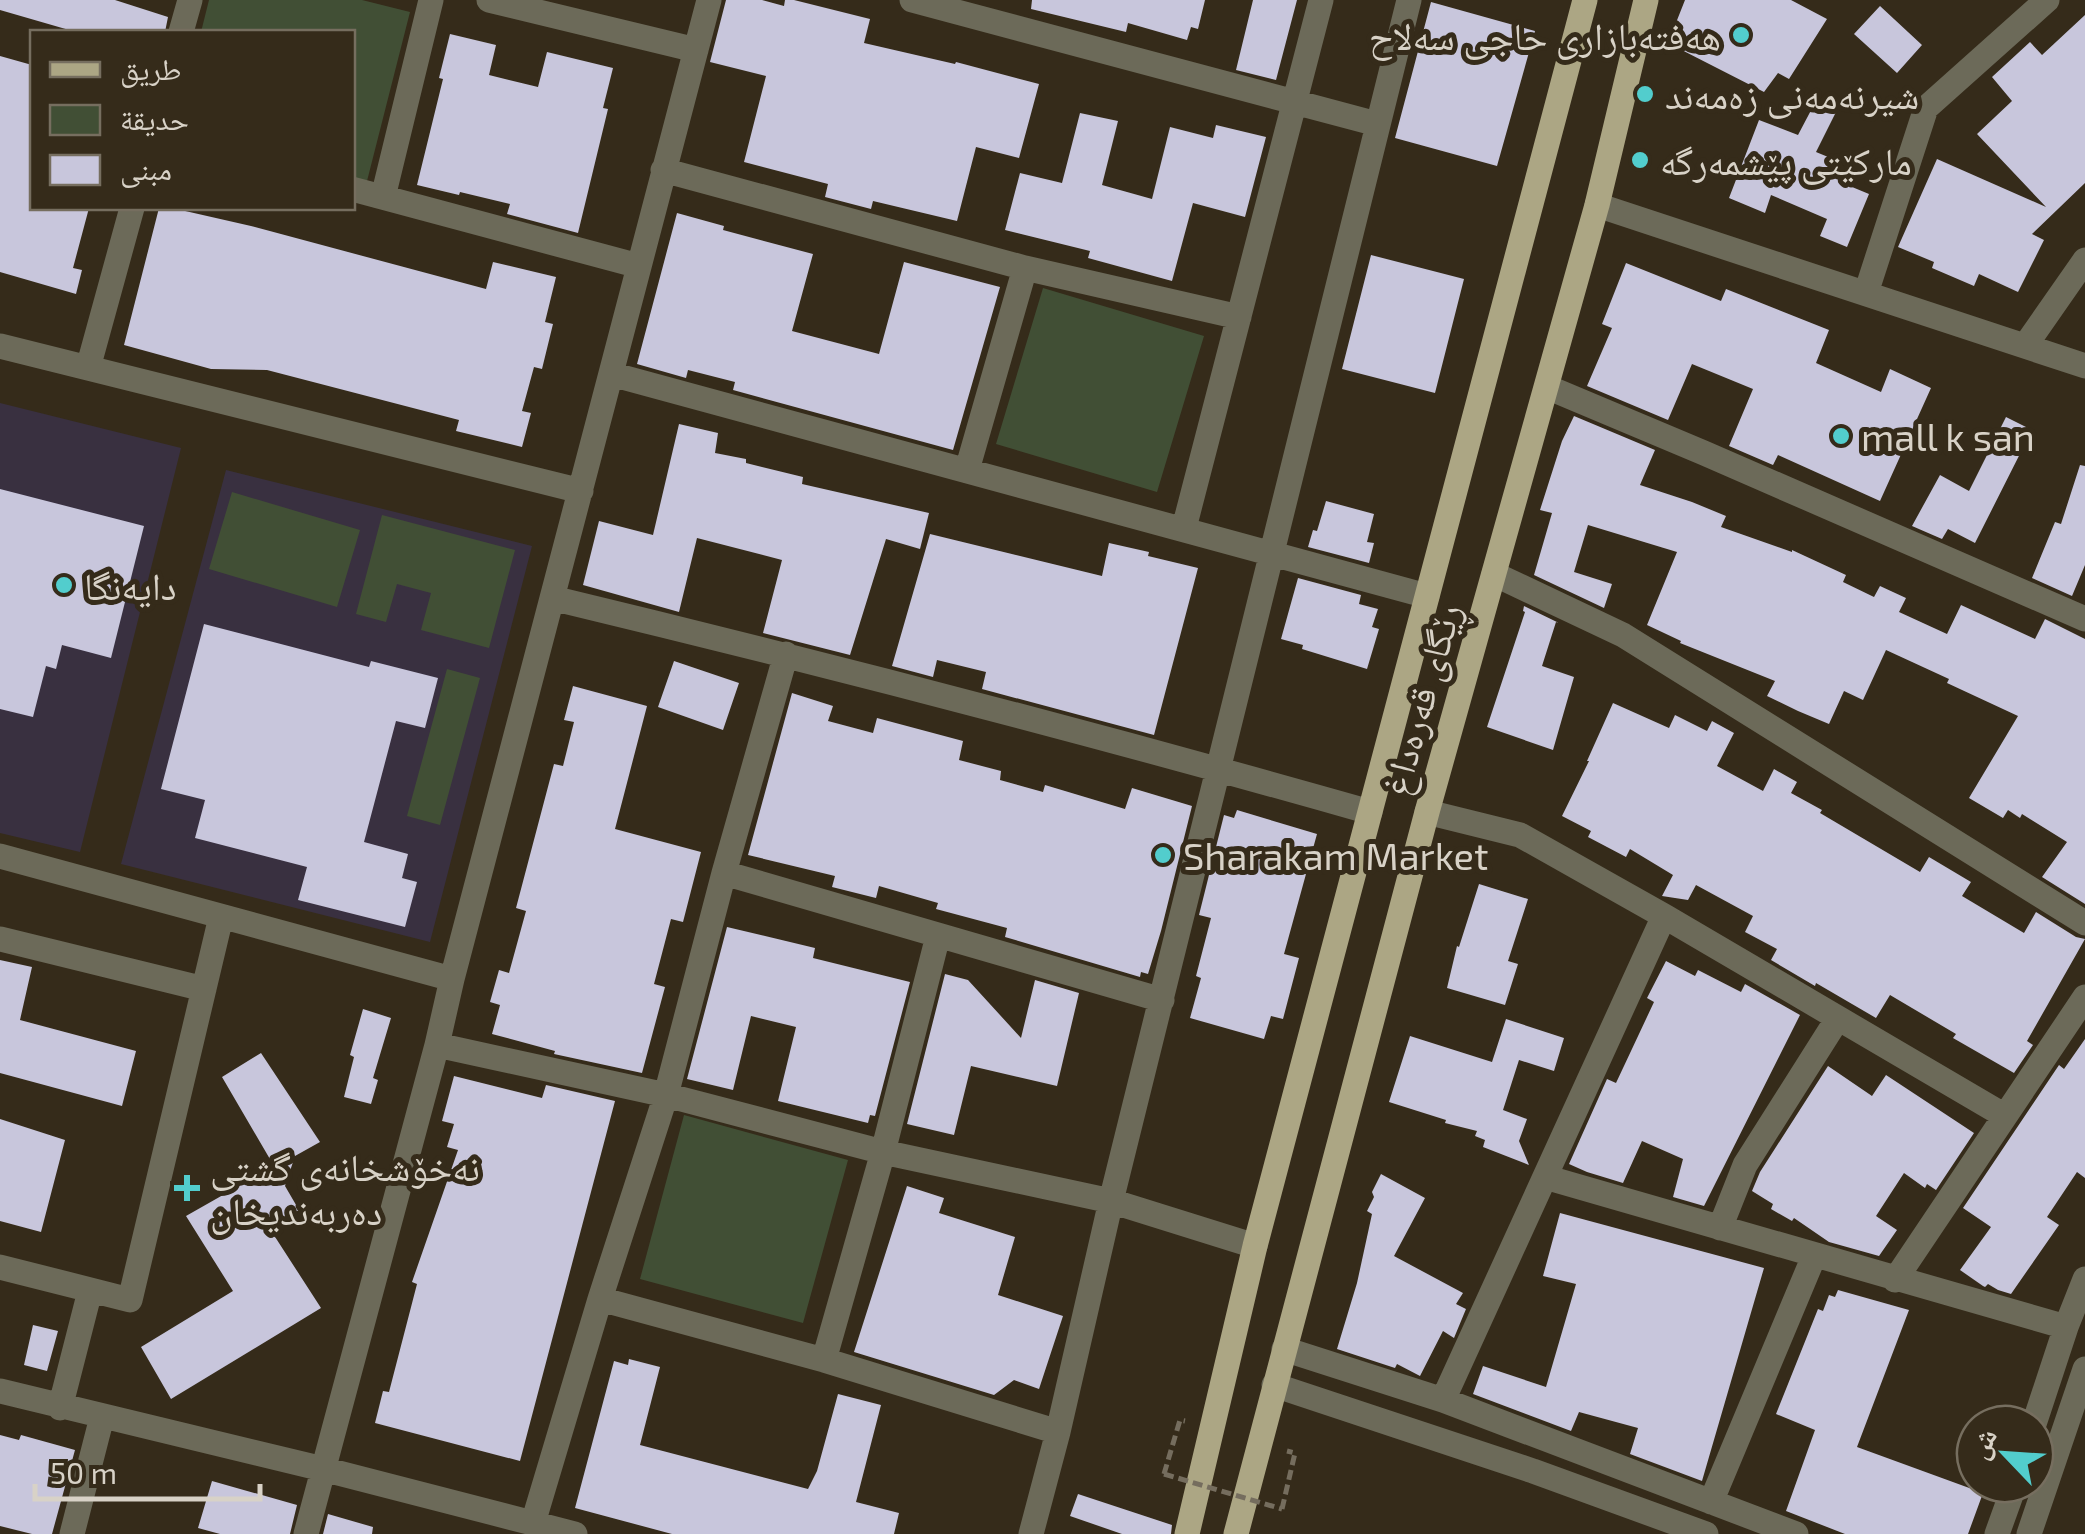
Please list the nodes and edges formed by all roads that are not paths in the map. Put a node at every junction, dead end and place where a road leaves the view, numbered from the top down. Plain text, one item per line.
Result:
1 (190, 0) edge
2 (431, 0) edge
3 (488, 0) edge
4 (710, 0) edge
5 (912, 0) edge
6 (1321, 0) edge
7 (1408, 0) edge
8 (1586, 0) edge
9 (1646, 0) edge
10 (2047, 0) edge
11 (181, 30) edge
12 (696, 50) junction
13 (1294, 102) junction
14 (1376, 124) junction
15 (664, 170) junction
16 (355, 190) edge
17 (383, 198) junction
18 (1598, 205) junction
19 (131, 210) edge
20 (2085, 260) edge
21 (640, 266) junction
22 (1025, 268) junction
23 (1866, 294) junction
24 (1239, 318) junction
25 (0, 346) edge
26 (2025, 346) junction
27 (2085, 366) edge
28 (88, 368) junction
29 (611, 374) junction
30 (1547, 388) junction
31 (967, 470) junction
32 (580, 492) junction
33 (1184, 528) junction
34 (1273, 552) junction
35 (1494, 574) junction
36 (1427, 596) junction
37 (552, 598) junction
38 (2085, 619) edge
39 (786, 654) junction
40 (1219, 769) junction
41 (1370, 812) junction
42 (1427, 812) junction
43 (0, 856) edge
44 (724, 872) junction
45 (221, 916) junction
46 (1664, 916) junction
47 (2085, 923) edge
48 (938, 936) junction
49 (0, 938) edge
50 (452, 979) junction
51 (204, 989) junction
52 (2085, 997) edge
53 (1162, 1000) junction
54 (1838, 1018) junction
55 (436, 1045) junction
56 (666, 1095) junction
57 (2005, 1116) junction
58 (882, 1152) junction
59 (1545, 1177) junction
60 (1111, 1201) junction
61 (1720, 1228) junction
62 (1255, 1246) junction
63 (1814, 1256) junction
64 (0, 1267) edge
65 (2085, 1279) edge
66 (1895, 1280) junction
67 (90, 1290) junction
68 (600, 1299) junction
69 (2066, 1327) junction
70 (1284, 1349) junction
71 (824, 1360) junction
72 (2085, 1369) edge
73 (1274, 1386) junction
74 (0, 1391) edge
75 (1443, 1400) junction
76 (2041, 1404) edge
77 (60, 1408) junction
78 (102, 1417) junction
79 (1058, 1432) junction
80 (323, 1470) junction
81 (1711, 1502) junction
82 (2008, 1504) edge
83 (534, 1524) junction
84 (72, 1534) edge
85 (306, 1534) edge
86 (575, 1534) edge
87 (1031, 1534) edge
88 (1186, 1534) edge
89 (1236, 1534) edge
90 (1706, 1534) edge
91 (1796, 1534) edge
92 (1997, 1534) edge
93 (2029, 1534) edge

1 - 11 street
2 - 17 street
3 - 12 street
4 - 12 street
5 - 13 street
6 - 13 street
7 - 14 street
8 - 36 main road, ڕێگای قەرەداغ
9 - 18 main road, ڕێگای قەرەداغ
10 - 23 street
12 - 15 street
13 - 14 street
13 - 24 street
14 - 34 street
15 - 21 street
15 - 22 street
16 - 17 street
17 - 21 street
18 - 23 street
18 - 30 main road, ڕێگای قەرەداغ
19 - 28 street
20 - 26 street
21 - 29 street
22 - 24 street
22 - 31 street
23 - 26 street
24 - 33 street
25 - 28 street
26 - 27 street
28 - 32 street
29 - 31 street
29 - 32 street
30 - 35 main road, ڕێگای قەرەداغ
30 - 38 street
31 - 33 street
32 - 37 street
33 - 34 street
34 - 36 street
34 - 40 street
35 - 42 main road, ڕێگای قەرەداغ
35 - 47 street
36 - 41 main road, ڕێگای قەرەداغ
37 - 39 street
37 - 50 street
39 - 40 street
39 - 44 street
40 - 41 street
40 - 53 street
41 - 62 main road, ڕێگای قەرەداغ
42 - 46 street
42 - 70 main road, ڕێگای قەرەداغ
43 - 45 street
44 - 48 street
44 - 56 street
45 - 50 street
45 - 51 street
46 - 54 street
46 - 59 street
48 - 53 street
48 - 58 street
49 - 51 street
50 - 55 street
51 - 67 street
52 - 57 street
53 - 60 street
54 - 57 street
54 - 61 street
55 - 56 street
55 - 80 street
56 - 58 street
56 - 68 street
57 - 66 street
58 - 60 street
58 - 71 street
59 - 61 street
59 - 75 street
60 - 62 street
60 - 79 street
61 - 63 street
62 - 88 main road, ڕێگای قەرەداغ
63 - 66 street
63 - 81 street
64 - 67 street
65 - 69 street
66 - 69 street
67 - 77 street
68 - 71 street
68 - 83 street
69 - 76 street
70 - 73 main road, ڕێگای قەرەداغ
70 - 75 street
71 - 79 street
72 - 93 street
73 - 89 main road, ڕێگای قەرەداغ
73 - 90 street
74 - 77 street
75 - 81 street
77 - 78 street
78 - 80 street
78 - 84 street
79 - 87 street
80 - 83 street
80 - 85 street
81 - 91 street
82 - 92 street
83 - 86 street

